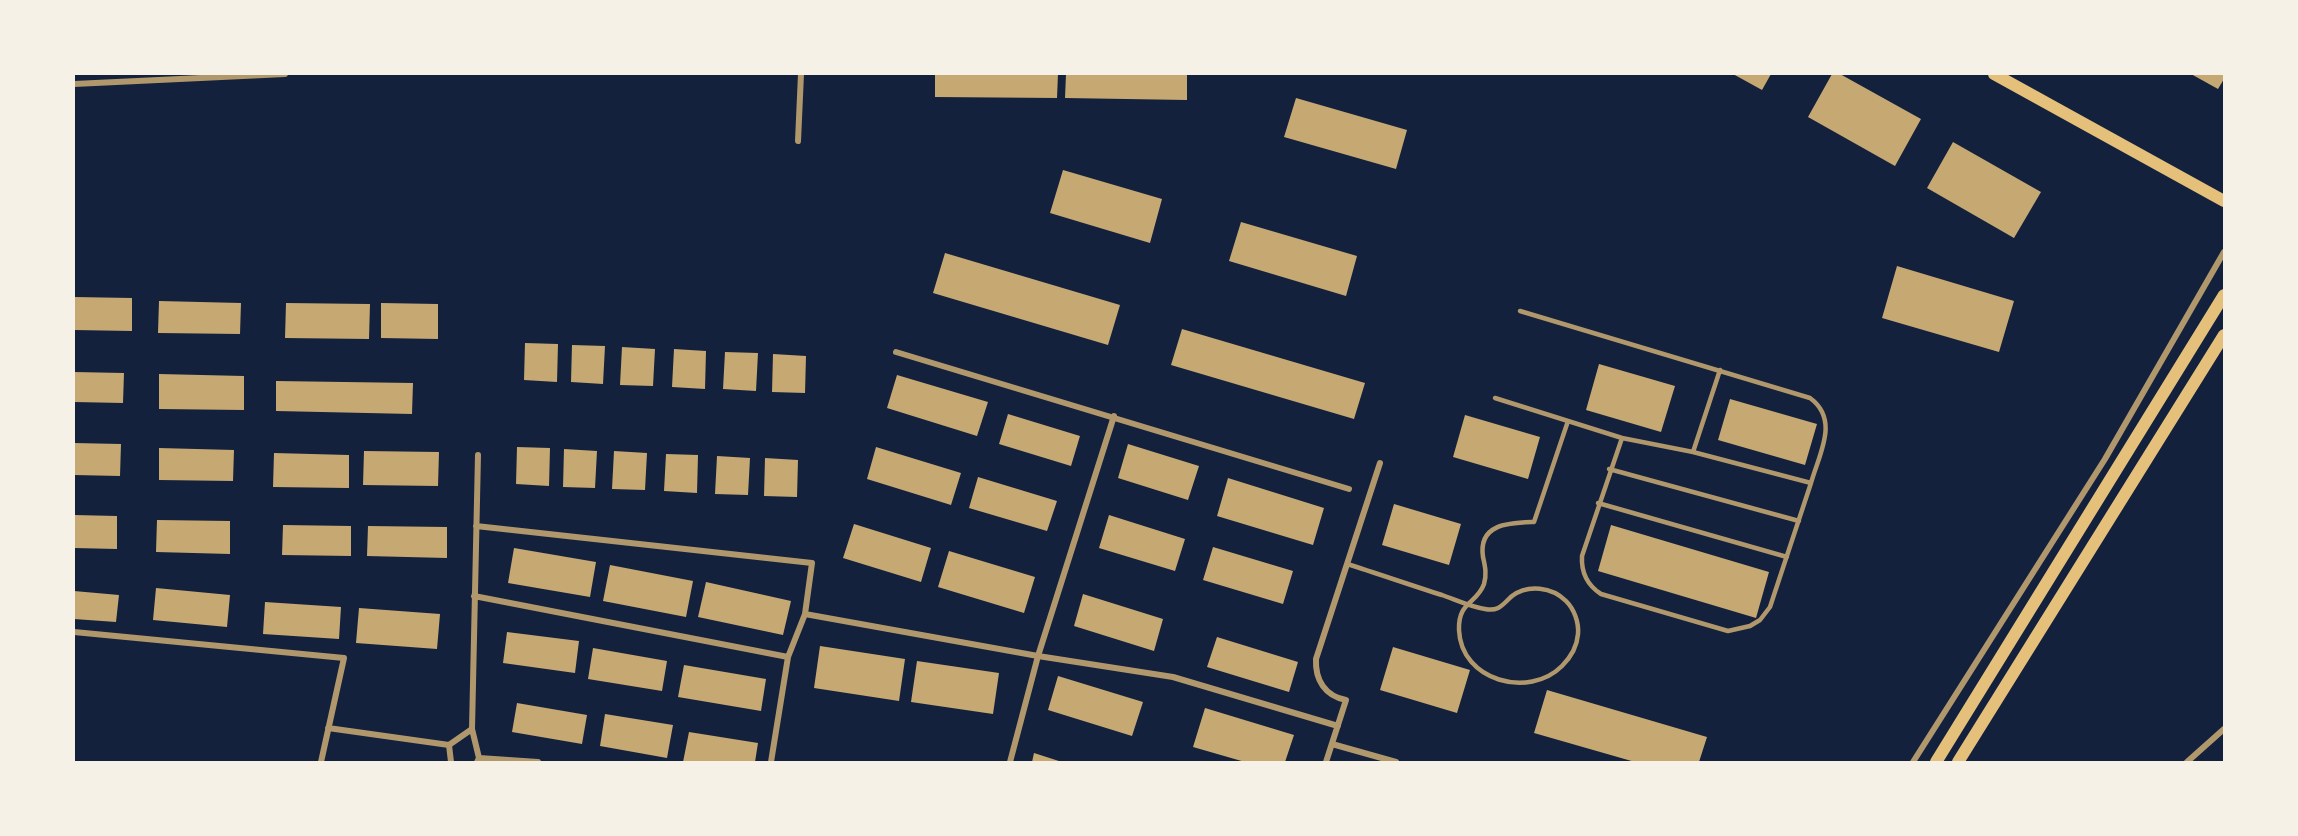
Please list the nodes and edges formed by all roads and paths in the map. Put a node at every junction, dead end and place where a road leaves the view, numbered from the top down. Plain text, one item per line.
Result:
1 (279, 74) edge
2 (285, 74) edge
3 (801, 74) edge
4 (1994, 74) edge
5 (74, 84) edge
6 (798, 141) dead end
7 (2224, 201) edge
8 (2224, 252) edge
9 (2224, 295) edge
10 (1520, 311) dead end
11 (2224, 335) edge
12 (896, 352) dead end
13 (1720, 370) junction
14 (1495, 398) dead end
15 (1114, 416) junction
16 (1568, 421) junction
17 (1622, 438) junction
18 (1693, 452) junction
19 (478, 455) dead end
20 (1380, 463) dead end
21 (1610, 469) junction
22 (1811, 483) junction
23 (1349, 489) dead end
24 (1598, 503) junction
25 (1799, 521) junction
26 (476, 526) junction
27 (1787, 557) junction
28 (1347, 564) junction
29 (474, 596) junction
30 (1467, 603) junction
31 (805, 614) junction
32 (74, 632) edge
33 (1038, 656) junction
34 (788, 657) junction
35 (1338, 726) junction
36 (328, 728) junction
37 (472, 729) junction
38 (2224, 729) edge
39 (1332, 744) junction
40 (449, 745) junction
41 (478, 760) edge
42 (321, 762) edge
43 (451, 762) edge
44 (538, 762) edge
45 (771, 762) edge
46 (1010, 762) edge
47 (1326, 762) edge
48 (1396, 762) edge
49 (1912, 762) edge
50 (1936, 762) edge
51 (1958, 762) edge
52 (2187, 762) edge

1 - 2 street
1 - 5 street
3 - 6 street
4 - 7 main road
8 - 49 street
9 - 50 main road
10 - 13 lane
11 - 51 main road
12 - 15 street
13 - 18 lane
13 - 22 lane
14 - 16 lane
15 - 23 street
15 - 33 street
16 - 17 lane
16 - 30 lane
17 - 18 lane
17 - 21 lane
18 - 22 lane
19 - 26 street
20 - 28 street
21 - 24 lane
21 - 25 lane
22 - 25 lane
24 - 27 lane
24 - 27 lane
25 - 27 lane
26 - 29 street
26 - 31 street
28 - 30 lane
28 - 35 street
29 - 34 street
29 - 37 street
30 - 30 lane
31 - 33 street
31 - 34 street
32 - 36 street
33 - 35 street
33 - 46 street
34 - 45 street
35 - 39 street
36 - 40 street
36 - 42 street
37 - 40 street
37 - 41 street
38 - 52 street
39 - 47 street
39 - 48 street
40 - 43 street
41 - 44 street

